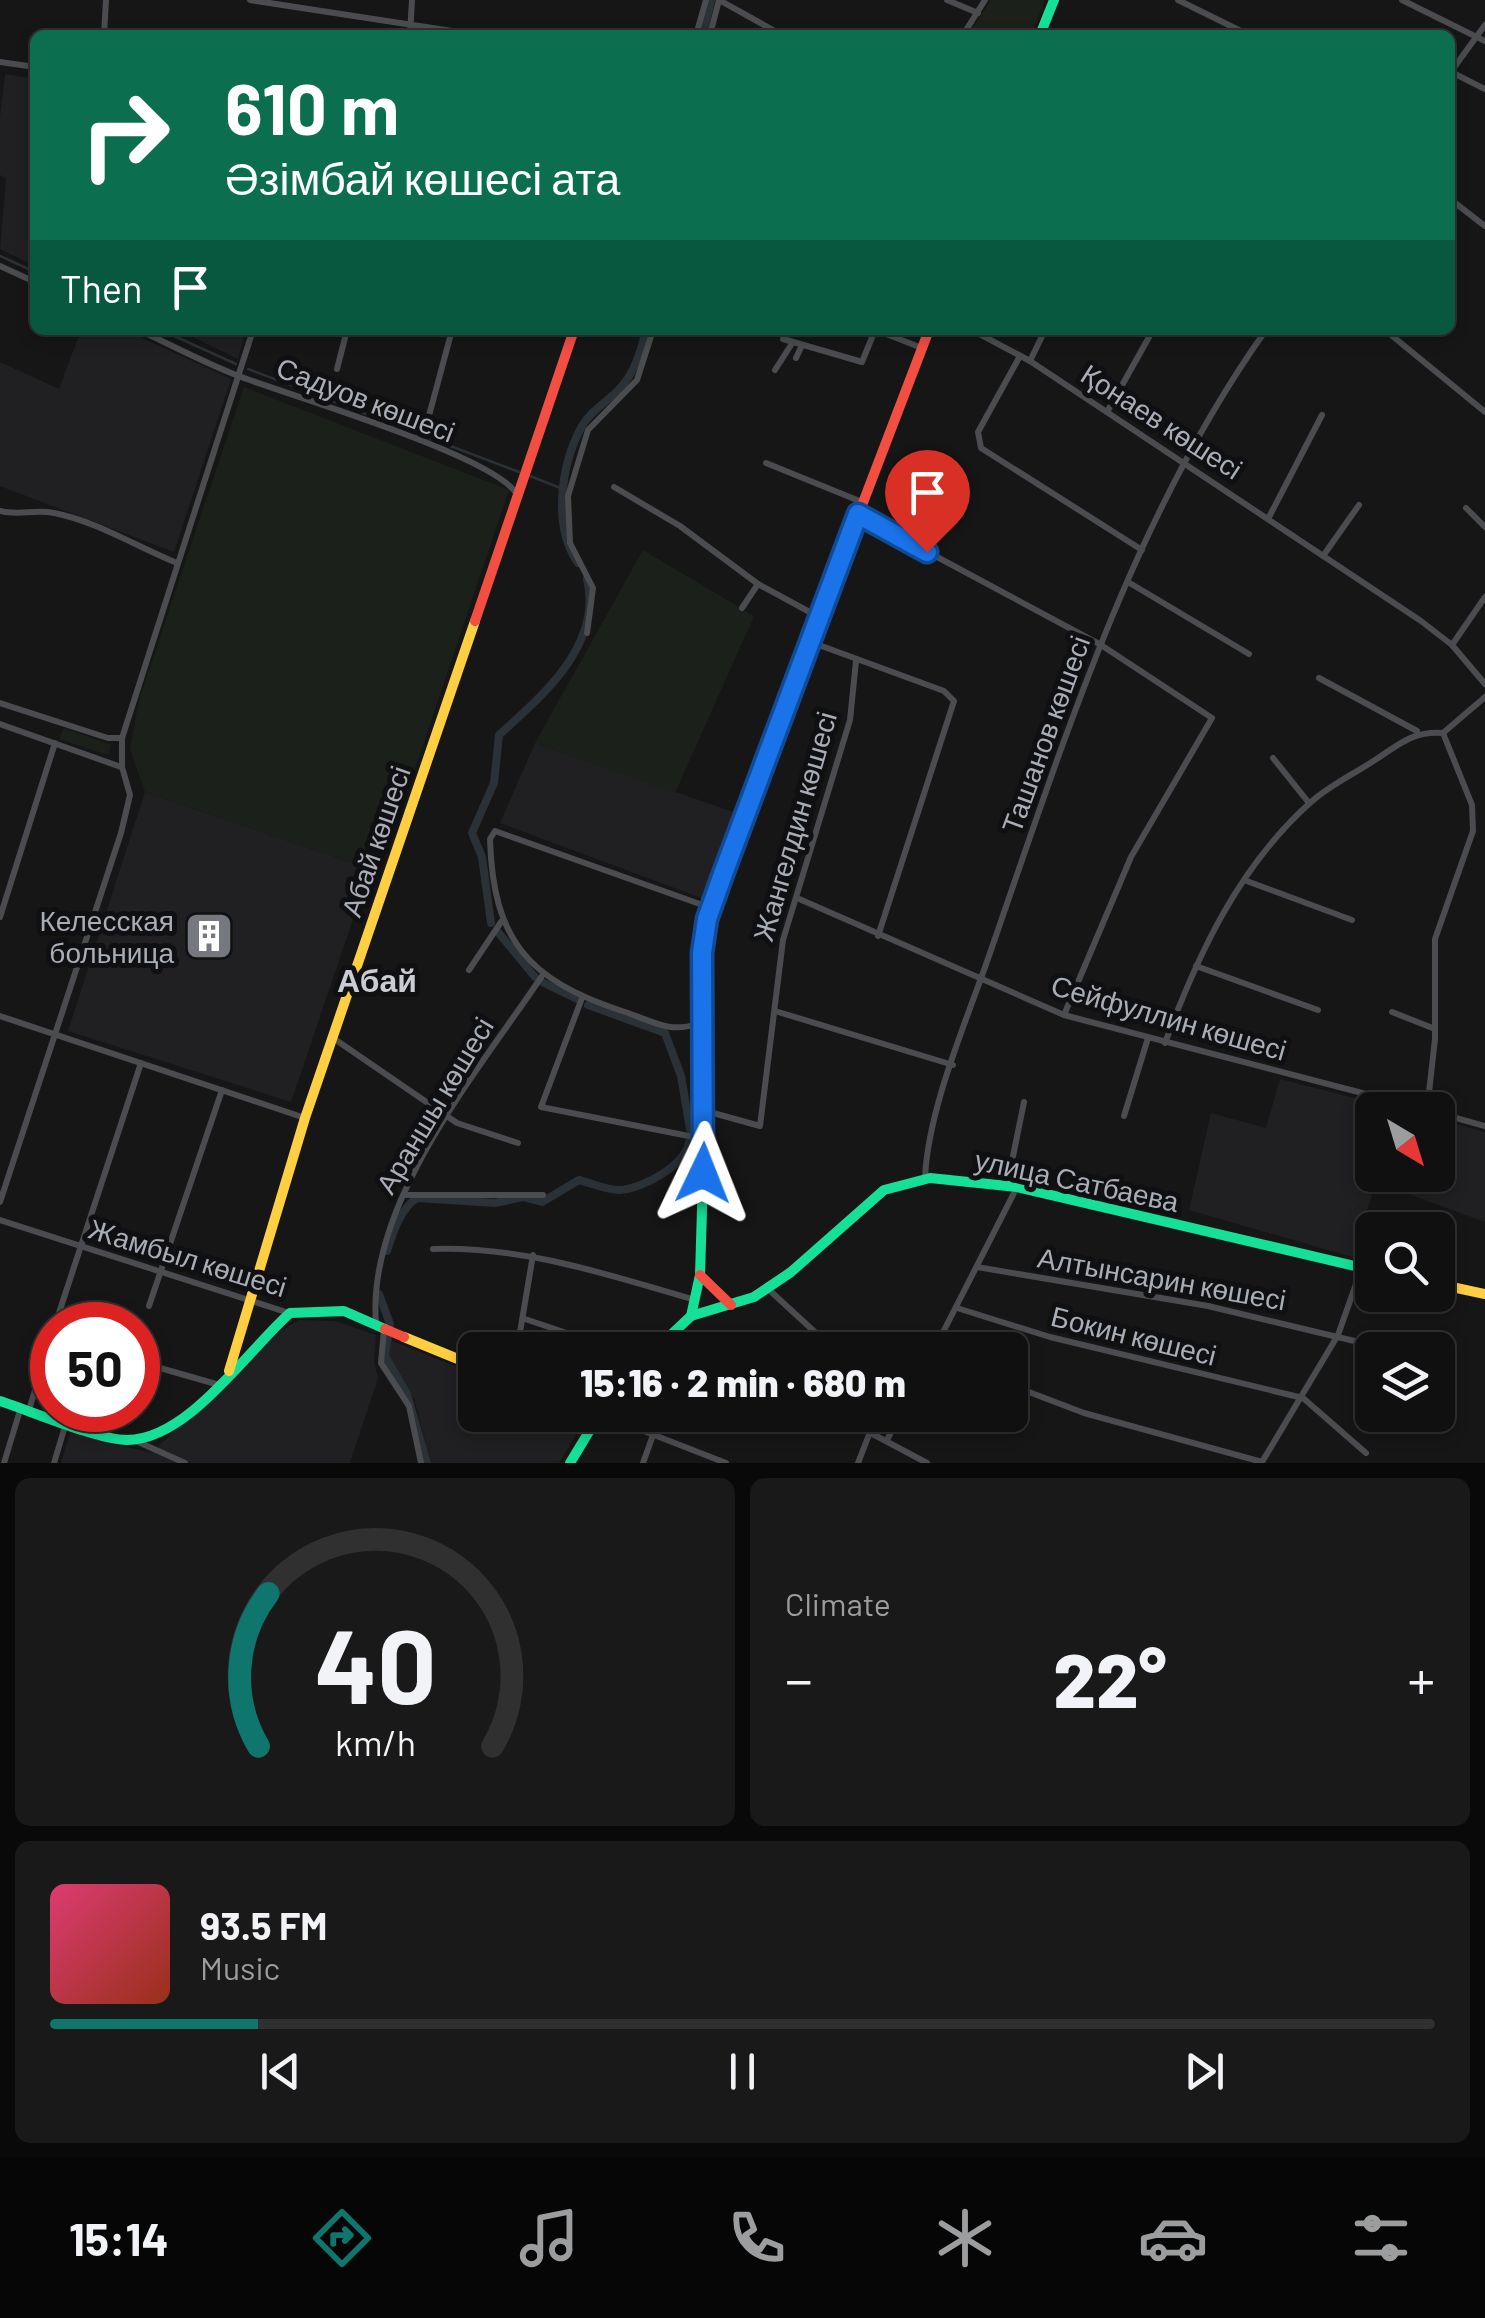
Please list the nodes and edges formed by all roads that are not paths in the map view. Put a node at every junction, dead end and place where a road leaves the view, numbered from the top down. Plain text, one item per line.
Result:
1 (106, 0) edge
2 (250, 0) edge
3 (412, 0) edge
4 (706, 0) edge
5 (719, 0) edge
6 (947, 0) edge
7 (985, 0) edge
8 (1054, 0) edge
9 (1178, 0) edge
10 (1402, 0) edge
11 (978, 13) junction
12 (410, 25) junction
13 (1485, 25) edge
14 (104, 30) edge
15 (410, 30) edge
16 (444, 30) edge
17 (697, 30) edge
18 (711, 30) edge
19 (773, 30) edge
20 (966, 30) edge
21 (1042, 30) edge
22 (1240, 30) edge
23 (1476, 36) junction
24 (1485, 41) edge
25 (0, 62) edge
26 (1455, 65) edge
27 (30, 67) edge
28 (1455, 74) edge
29 (1485, 89) edge
30 (1455, 203) edge
31 (1485, 226) edge
32 (0, 266) edge
33 (30, 280) edge
34 (150, 335) edge
35 (251, 335) edge
36 (346, 335) edge
37 (451, 335) edge
38 (572, 335) edge
39 (651, 335) edge
40 (873, 335) edge
41 (888, 335) edge
42 (927, 335) edge
43 (981, 335) edge
44 (1043, 335) edge
45 (1150, 335) edge
46 (1263, 335) edge
47 (1391, 335) edge
48 (783, 340) dead end
49 (792, 344) junction
50 (802, 344) junction
51 (922, 348) junction
52 (1020, 356) junction
53 (796, 358) dead end
54 (1030, 361) junction
55 (337, 369) dead end
56 (775, 370) dead end
57 (238, 376) junction
58 (1107, 412) junction
59 (1485, 412) edge
60 (1322, 415) dead end
61 (426, 422) dead end
62 (766, 464) dead end
63 (1188, 464) junction
64 (614, 487) dead end
65 (516, 494) junction
66 (862, 502) junction
67 (1359, 505) dead end
68 (1466, 508) dead end
69 (0, 510) edge
70 (858, 514) junction
71 (1268, 519) junction
72 (1485, 527) edge
73 (1142, 550) junction
74 (1323, 556) junction
75 (177, 564) junction
76 (1128, 582) junction
77 (758, 584) junction
78 (1485, 597) edge
79 (742, 608) dead end
80 (818, 616) junction
81 (587, 633) dead end
82 (808, 640) junction
83 (1101, 645) junction
84 (1452, 645) junction
85 (1250, 654) dead end
86 (856, 661) junction
87 (1319, 678) dead end
88 (1485, 684) edge
89 (1485, 697) edge
90 (0, 704) edge
91 (0, 724) edge
92 (1417, 731) junction
93 (1443, 733) junction
94 (122, 738) junction
95 (55, 743) junction
96 (120, 748) junction
97 (106, 758) junction
98 (1273, 758) dead end
99 (122, 767) junction
100 (1309, 804) junction
101 (1244, 880) junction
102 (797, 898) junction
103 (711, 908) junction
104 (0, 917) edge
105 (1352, 920) dead end
106 (501, 922) junction
107 (878, 936) junction
108 (1196, 966) junction
109 (469, 970) dead end
110 (542, 976) junction
111 (981, 979) junction
112 (582, 998) junction
113 (1318, 1010) dead end
114 (775, 1011) junction
115 (1392, 1012) dead end
116 (1064, 1015) junction
117 (0, 1016) edge
118 (702, 1023) junction
119 (1436, 1029) junction
120 (55, 1036) junction
121 (332, 1037) junction
122 (1148, 1038) junction
123 (1165, 1042) junction
124 (141, 1063) junction
125 (953, 1064) junction
126 (222, 1090) junction
127 (1358, 1092) edge
128 (1429, 1092) edge
129 (282, 1100) dead end
130 (1024, 1102) dead end
131 (279, 1110) junction
132 (705, 1111) junction
133 (449, 1114) junction
134 (1124, 1116) dead end
135 (304, 1118) junction
136 (1455, 1118) edge
137 (1485, 1126) edge
138 (704, 1139) junction
139 (518, 1143) dead end
140 (925, 1178) junction
141 (1012, 1186) junction
142 (406, 1195) junction
143 (544, 1196) dead end
144 (0, 1202) edge
145 (0, 1220) edge
146 (79, 1246) junction
147 (433, 1250) dead end
148 (533, 1255) junction
149 (1355, 1265) edge
150 (977, 1268) junction
151 (162, 1273) junction
152 (700, 1275) junction
153 (767, 1288) junction
154 (1455, 1288) edge
155 (1485, 1294) edge
156 (1355, 1298) edge
157 (696, 1300) junction
158 (62, 1302) edge
159 (151, 1302) edge
160 (251, 1303) junction
161 (731, 1305) junction
162 (956, 1308) junction
163 (290, 1313) junction
164 (691, 1316) junction
165 (525, 1319) junction
166 (381, 1327) junction
167 (522, 1332) edge
168 (564, 1332) edge
169 (673, 1332) edge
170 (815, 1332) edge
171 (943, 1332) edge
172 (1338, 1335) junction
173 (1355, 1340) edge
174 (458, 1359) edge
175 (160, 1368) dead end
176 (229, 1371) junction
177 (216, 1384) junction
178 (1028, 1392) edge
179 (30, 1395) edge
180 (1303, 1398) junction
181 (0, 1401) edge
182 (25, 1409) junction
183 (30, 1411) edge
184 (69, 1432) edge
185 (99, 1432) edge
186 (590, 1432) edge
187 (643, 1432) edge
188 (870, 1432) joint
189 (891, 1432) edge
190 (653, 1436) junction
191 (887, 1440) junction
192 (134, 1441) junction
193 (1366, 1453) dead end
194 (1262, 1462) edge
195 (4, 1463) edge
196 (54, 1463) edge
197 (185, 1463) edge
198 (421, 1463) edge
199 (570, 1463) edge
200 (643, 1463) edge
201 (726, 1463) edge
202 (858, 1463) edge
203 (927, 1463) edge

1 - 14 street
2 - 12 street
3 - 12 street
4 - 17 street
5 - 18 street
5 - 19 street
6 - 11 street
7 - 11 street
8 - 21 street
9 - 22 street
10 - 23 street
11 - 20 street
12 - 15 street
12 - 16 street
13 - 23 street
23 - 24 street
23 - 26 street
25 - 27 street
28 - 29 street
30 - 31 street
32 - 33 street
34 - 57 street, Садуов көшесі
35 - 57 street
36 - 55 street
37 - 61 street
38 - 65 street, Абай көшесі
39 - 81 street
40 - 50 street
41 - 51 street
42 - 51 street
43 - 52 street, Қонаев көшесі
44 - 54 street
45 - 58 street
46 - 63 street, Ташанов көшесі
47 - 59 street
48 - 49 street
49 - 50 street
49 - 56 street
50 - 53 street
51 - 66 street
52 - 54 street, Қонаев көшесі
52 - 73 street
54 - 58 street, Қонаев көшесі
57 - 65 street, Садуов көшесі
57 - 75 street
58 - 63 street, Қонаев көшесі
60 - 71 street
62 - 66 street
63 - 71 street, Қонаев көшесі
63 - 73 street, Ташанов көшесі
64 - 77 street
65 - 121 street, Абай көшесі
66 - 70 street
67 - 74 street
68 - 72 street
69 - 75 street
70 - 80 street
70 - 83 street
71 - 74 street, Қонаев көшесі
73 - 76 street, Ташанов көшесі
74 - 84 street, Қонаев көшесі
75 - 94 street
76 - 83 street, Ташанов көшесі
76 - 85 street
77 - 79 street
77 - 80 street
78 - 84 street
80 - 82 street
82 - 86 street
82 - 103 street
83 - 111 street, Ташанов көшесі
83 - 116 street
84 - 88 street, Қонаев көшесі
86 - 102 street, Жангелдин көшесі
86 - 107 street
87 - 92 street
89 - 93 street
90 - 94 street
91 - 95 street
92 - 93 street
92 - 100 street
93 - 119 street
94 - 96 street
95 - 97 street
95 - 104 street
96 - 97 street
96 - 99 street
97 - 99 street
98 - 100 street
99 - 120 street
100 - 101 street
101 - 105 street
101 - 108 street
102 - 107 street, Сейфуллин көшесі
102 - 114 street, Жангелдин көшесі
103 - 106 street
103 - 118 street
106 - 109 street
106 - 110 street
107 - 111 street, Сейфуллин көшесі
108 - 113 street
108 - 123 street
110 - 112 street
110 - 133 street, Араншы көшесі
111 - 116 street, Сейфуллин көшесі
111 - 125 street, Ташанов көшесі
112 - 118 street
112 - 138 street
114 - 125 street
114 - 132 street, Жангелдин көшесі
115 - 119 street
116 - 122 street, Сейфуллин көшесі
117 - 120 street
118 - 132 street
119 - 128 street
120 - 124 street
120 - 144 street
121 - 133 street
121 - 135 street, Абай көшесі
122 - 123 street, Сейфуллин көшесі
122 - 134 street
123 - 127 street, Сейфуллин көшесі
124 - 126 street
124 - 146 street
125 - 140 street, Ташанов көшесі
126 - 131 street
126 - 151 street
129 - 131 street
130 - 141 street
131 - 135 street
132 - 138 street
133 - 139 street
133 - 142 street, Араншы көшесі
135 - 160 street, Абай көшесі
136 - 137 street
138 - 152 street
140 - 141 street, улица Сатбаева
140 - 153 street, улица Сатбаева
141 - 149 street, улица Сатбаева
141 - 150 street
142 - 143 street
142 - 166 street, Араншы көшесі
145 - 146 street, Жамбыл көшесі
146 - 151 street, Жамбыл көшесі
146 - 158 street
147 - 148 street
148 - 157 street
148 - 165 street
150 - 162 street
150 - 172 street, Алтынсарин көшесі
151 - 159 street
151 - 160 street, Жамбыл көшесі
152 - 157 street
152 - 161 street
153 - 161 street, улица Сатбаева
153 - 170 street
154 - 155 street
156 - 172 street
157 - 164 street
160 - 163 street, Жамбыл көшесі
160 - 176 street, Абай көшесі
161 - 164 street, улица Сатбаева
162 - 171 street
162 - 180 street, Бокин көшесі
163 - 166 street, Жамбыл көшесі
163 - 176 street
164 - 169 street
165 - 167 street
165 - 168 street
166 - 174 street, Жамбыл көшесі
166 - 198 street, Араншы көшесі
172 - 173 street, Алтынсарин көшесі
172 - 180 street
175 - 177 street
176 - 177 street
177 - 192 street
178 - 194 street
179 - 182 street
180 - 193 street
180 - 194 street
181 - 182 street
182 - 183 street
182 - 195 street
184 - 196 street
185 - 192 street
186 - 199 street
187 - 190 street
188 - 191 street
188 - 202 street
189 - 191 street
190 - 200 street
190 - 201 street
191 - 203 street
192 - 197 street

